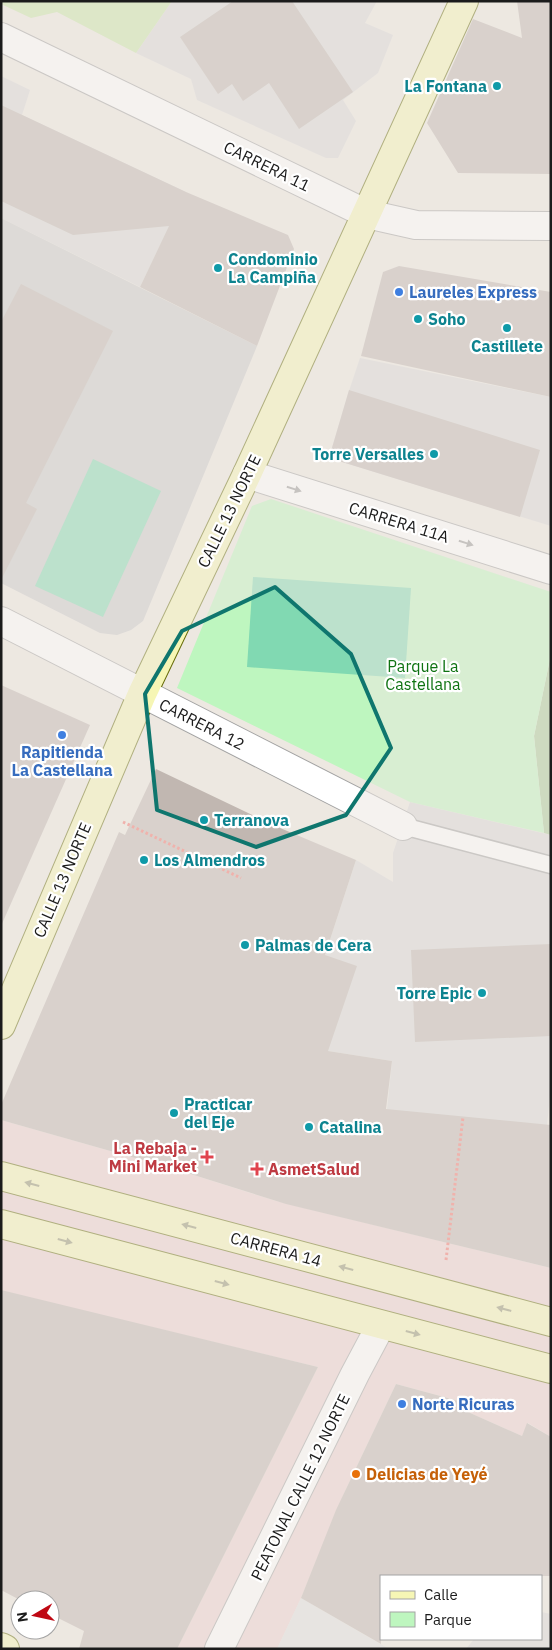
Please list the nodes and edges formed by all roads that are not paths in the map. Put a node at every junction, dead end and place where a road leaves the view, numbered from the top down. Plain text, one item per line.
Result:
1 (464, 1) edge
2 (1, 37) edge
3 (367, 214) junction
4 (551, 226) edge
5 (247, 474) junction
6 (551, 570) edge
7 (1, 621) edge
8 (142, 694) junction
9 (402, 826) joint
10 (551, 865) edge
11 (1, 1025) edge
12 (1, 1176) edge
13 (1, 1224) edge
14 (551, 1322) edge
15 (382, 1325) junction
16 (551, 1369) edge
17 (1, 1647) edge
18 (5, 1649) edge
19 (220, 1649) edge

1 - 3 street, CALLE 13 NORTE
2 - 3 street, CARRERA 11
3 - 4 street, CARRERA 11
3 - 5 street, CALLE 13 NORTE
5 -> 6 street, CARRERA 11A
5 - 8 street, CALLE 13 NORTE
7 - 8 street, CARRERA 12
8 - 9 street, CARRERA 12
8 - 11 street, CALLE 13 NORTE
9 - 10 lane
14 -> 12 street, CARRERA 14
13 -> 15 street
15 -> 16 street
15 - 19 street, PEATONAL CALLE 12 NORTE
17 - 18 street

